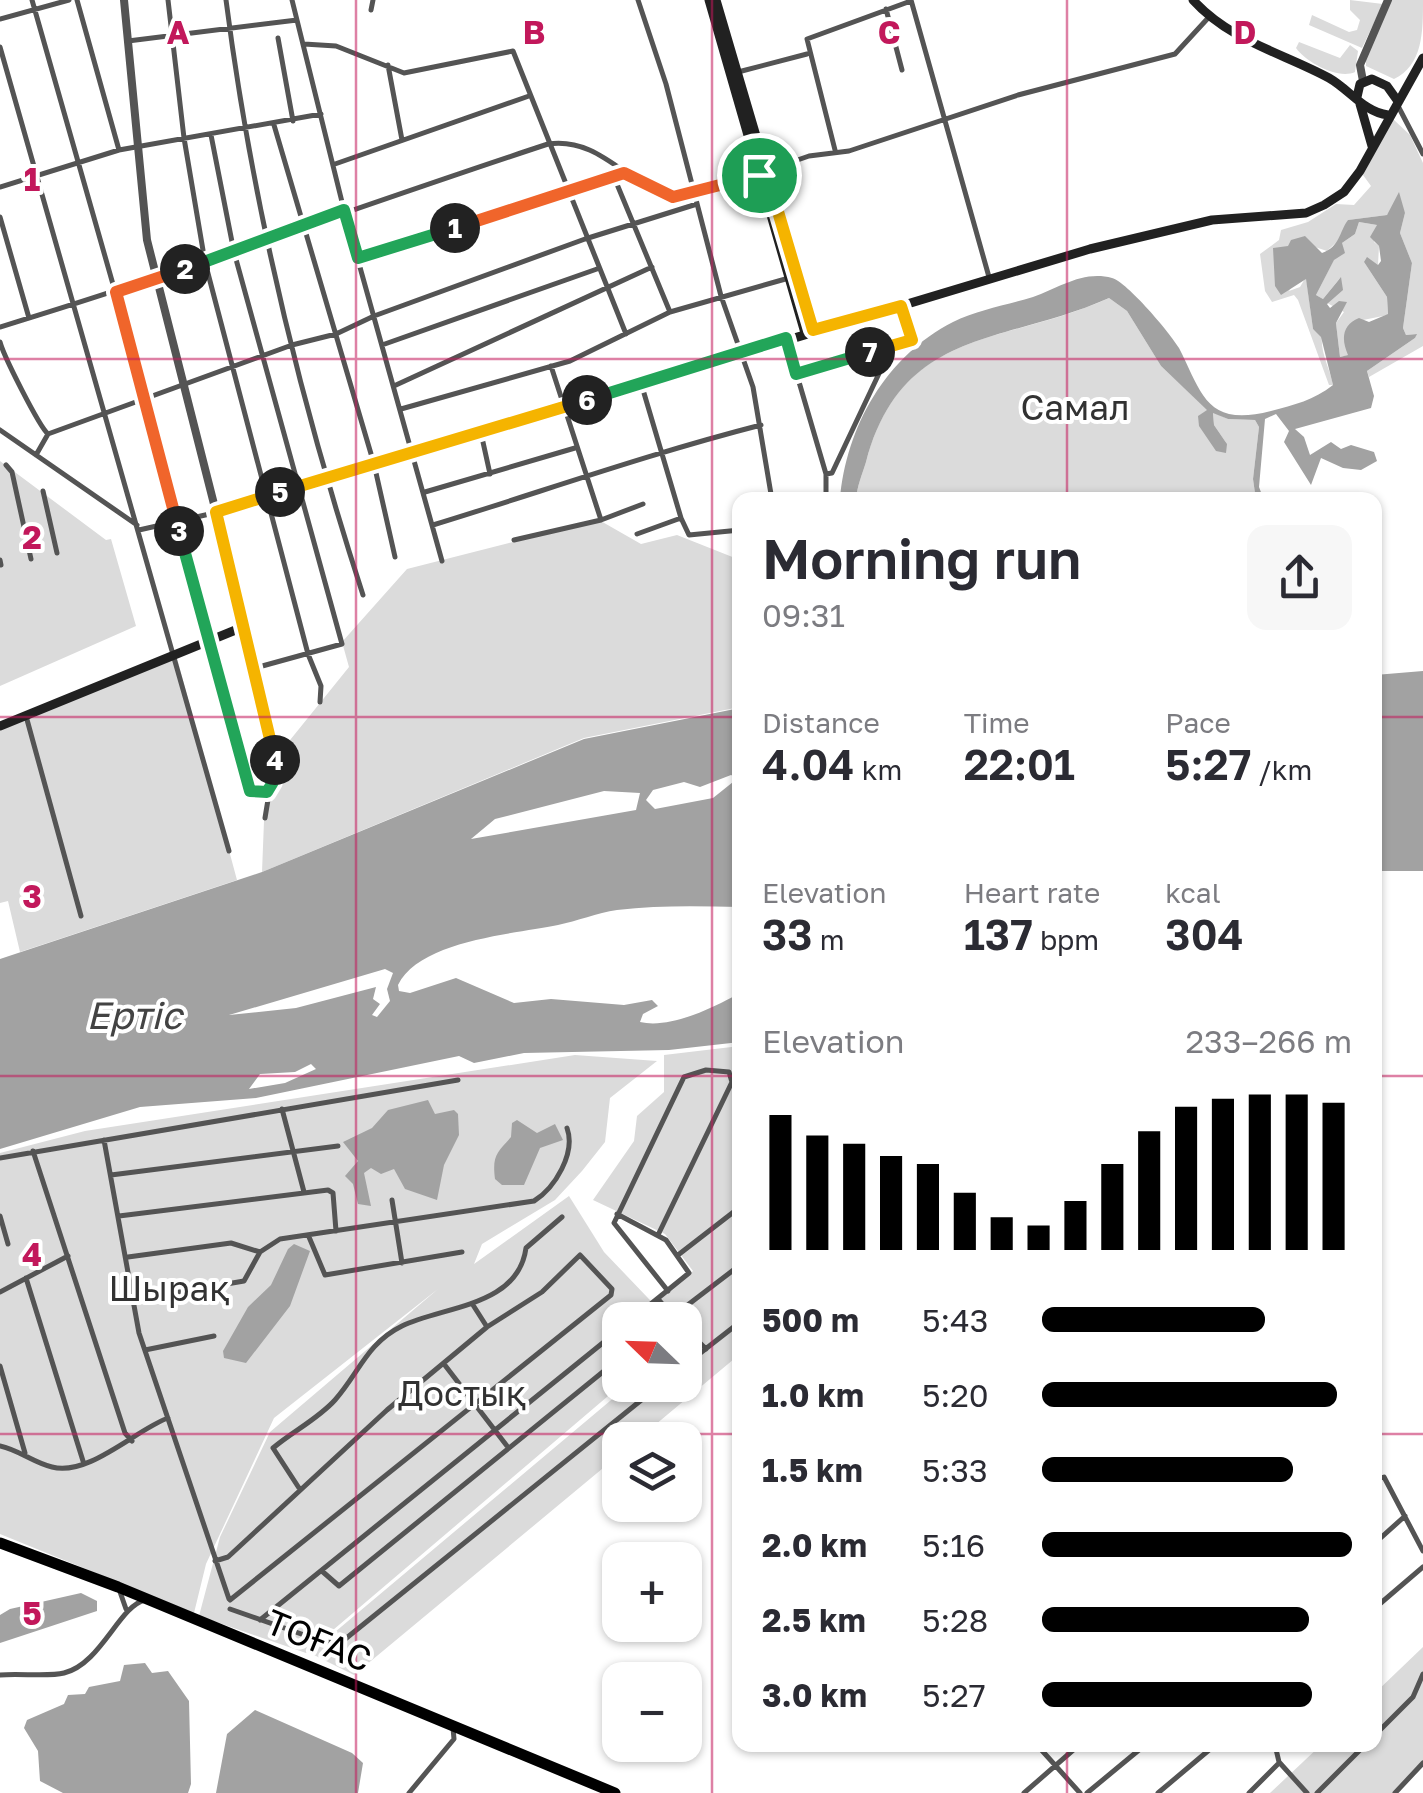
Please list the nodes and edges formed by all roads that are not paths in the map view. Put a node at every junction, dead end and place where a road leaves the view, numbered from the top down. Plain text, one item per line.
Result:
1 (32, 0) edge
2 (73, 0) edge
3 (124, 0) edge
4 (168, 0) edge
5 (226, 0) edge
6 (292, 0) edge
7 (373, 0) edge
8 (638, 0) edge
9 (712, 0) edge
10 (911, 0) edge
11 (1193, 0) edge
12 (1388, 0) edge
13 (886, 9) junction
14 (35, 10) junction
15 (370, 10) dead end
16 (1210, 16) junction
17 (0, 19) edge
18 (297, 20) junction
19 (230, 26) junction
20 (172, 34) junction
21 (278, 38) dead end
22 (128, 40) junction
23 (302, 44) junction
24 (0, 46) edge
25 (808, 54) junction
26 (1423, 58) edge
27 (388, 66) junction
28 (902, 70) dead end
29 (738, 72) junction
30 (1327, 77) junction
31 (1365, 82) junction
32 (1408, 84) junction
33 (1387, 86) junction
34 (528, 96) junction
35 (1358, 99) junction
36 (1397, 101) junction
37 (322, 114) junction
38 (1388, 116) junction
39 (1404, 118) junction
40 (944, 119) junction
41 (292, 121) junction
42 (274, 124) junction
43 (244, 131) junction
44 (210, 135) junction
45 (184, 138) junction
46 (402, 140) junction
47 (548, 144) junction
48 (138, 146) junction
49 (1372, 146) junction
50 (119, 150) junction
51 (834, 150) junction
52 (1423, 154) edge
53 (80, 163) junction
54 (335, 164) junction
55 (624, 173) junction
56 (762, 173) junction
57 (36, 176) junction
58 (614, 177) junction
59 (0, 187) edge
60 (567, 192) junction
61 (694, 192) junction
62 (697, 204) junction
63 (344, 210) junction
64 (0, 217) edge
65 (633, 223) junction
66 (302, 225) junction
67 (265, 239) junction
68 (585, 239) junction
69 (234, 252) junction
70 (358, 258) junction
71 (206, 262) junction
72 (652, 266) junction
73 (598, 269) junction
74 (990, 277) junction
75 (789, 278) junction
76 (157, 280) junction
77 (607, 290) junction
78 (116, 292) junction
79 (721, 296) junction
80 (73, 304) junction
81 (901, 306) junction
82 (670, 312) junction
83 (374, 316) junction
84 (28, 318) junction
85 (0, 327) edge
86 (809, 331) junction
87 (336, 334) junction
88 (626, 334) junction
89 (786, 338) junction
90 (0, 342) edge
91 (292, 345) junction
92 (382, 345) junction
93 (892, 346) junction
94 (742, 353) junction
95 (262, 356) junction
96 (550, 366) junction
97 (233, 367) junction
98 (796, 374) junction
99 (641, 384) junction
100 (184, 385) junction
101 (396, 385) junction
102 (145, 397) junction
103 (564, 408) junction
104 (400, 410) junction
105 (104, 414) junction
106 (761, 425) junction
107 (0, 430) edge
108 (480, 432) junction
109 (48, 434) junction
110 (576, 447) junction
111 (663, 450) junction
112 (413, 452) junction
113 (36, 455) junction
114 (374, 464) junction
115 (6, 465) dead end
116 (490, 474) junction
117 (826, 474) junction
118 (586, 475) junction
119 (328, 478) junction
120 (298, 486) junction
121 (42, 491) dead end
122 (425, 492) junction
123 (771, 492) edge
124 (826, 492) edge
125 (270, 496) junction
126 (642, 504) dead end
127 (216, 512) junction
128 (681, 518) junction
129 (176, 519) junction
130 (601, 520) junction
131 (433, 526) junction
132 (138, 528) junction
133 (732, 531) edge
134 (637, 534) dead end
135 (514, 540) dead end
136 (57, 552) dead end
137 (395, 557) dead end
138 (31, 559) dead end
139 (442, 561) dead end
140 (362, 595) dead end
141 (244, 619) junction
142 (210, 641) junction
143 (308, 654) junction
144 (172, 657) junction
145 (255, 668) junction
146 (320, 702) dead end
147 (26, 716) junction
148 (0, 726) edge
149 (273, 782) junction
150 (264, 818) dead end
151 (230, 851) dead end
152 (81, 916) dead end
153 (458, 1080) dead end
154 (282, 1109) junction
155 (567, 1128) dead end
156 (104, 1140) junction
157 (338, 1146) dead end
158 (295, 1149) junction
159 (33, 1150) junction
160 (0, 1159) edge
161 (111, 1175) junction
162 (304, 1192) junction
163 (392, 1200) dead end
164 (732, 1213) edge
165 (617, 1214) junction
166 (0, 1216) edge
167 (119, 1216) junction
168 (562, 1217) dead end
169 (395, 1220) junction
170 (336, 1232) junction
171 (658, 1235) junction
172 (308, 1236) junction
173 (8, 1244) dead end
174 (260, 1252) junction
175 (462, 1252) dead end
176 (678, 1255) junction
177 (68, 1256) junction
178 (128, 1257) junction
179 (402, 1263) junction
180 (732, 1270) edge
181 (26, 1278) junction
182 (0, 1292) edge
183 (668, 1292) junction
184 (658, 1299) junction
185 (134, 1300) junction
186 (654, 1302) edge
187 (660, 1302) edge
188 (693, 1302) edge
189 (473, 1305) junction
190 (487, 1327) junction
191 (732, 1328) edge
192 (214, 1336) dead end
193 (602, 1343) edge
194 (702, 1345) edge
195 (706, 1349) junction
196 (145, 1350) junction
197 (702, 1352) edge
198 (444, 1364) junction
199 (0, 1366) edge
200 (602, 1372) edge
201 (639, 1402) edge
202 (474, 1404) junction
203 (168, 1418) junction
204 (494, 1430) junction
205 (132, 1441) junction
206 (0, 1446) edge
207 (508, 1446) junction
208 (26, 1452) junction
209 (83, 1462) junction
210 (1382, 1478) edge
211 (299, 1488) junction
212 (1406, 1516) junction
213 (1382, 1538) edge
214 (0, 1543) edge
215 (1423, 1551) edge
216 (215, 1561) junction
217 (1423, 1566) edge
218 (322, 1572) junction
219 (118, 1587) junction
220 (148, 1600) junction
221 (230, 1600) junction
222 (1382, 1602) edge
223 (126, 1609) junction
224 (230, 1609) junction
225 (260, 1620) junction
226 (224, 1631) junction
227 (1423, 1674) edge
228 (0, 1675) edge
229 (448, 1722) junction
230 (1382, 1728) edge
231 (1043, 1752) edge
232 (1071, 1752) edge
233 (1137, 1752) edge
234 (1206, 1752) edge
235 (1277, 1752) edge
236 (1358, 1752) edge
237 (1279, 1762) junction
238 (1423, 1764) edge
239 (1055, 1765) junction
240 (409, 1793) edge
241 (615, 1793) edge
242 (1024, 1793) edge
243 (1080, 1793) edge
244 (1088, 1793) edge
245 (1158, 1793) edge
246 (1249, 1793) edge
247 (1306, 1793) edge
248 (1317, 1793) edge
249 (1395, 1793) edge

1 - 14 street
2 - 14 street
2 - 50 street
3 - 22 street
4 - 20 street
5 - 19 street
6 - 18 street
7 - 15 street
8 - 61 street
9 - 29 main road
9 - 56 main road
10 - 13 street
10 - 40 street
11 - 16 main road
12 - 31 street
13 - 25 street
13 - 28 street
14 - 17 street
14 - 53 street
16 - 30 main road
16 - 40 street
18 - 19 street
18 - 23 street
19 - 20 street
19 - 43 street
20 - 22 street
20 - 45 street
21 - 41 street
22 - 48 street
23 - 27 street
23 - 37 street
24 - 57 street
25 - 29 street
25 - 51 street
26 - 32 main road
27 - 34 street
27 - 46 street
29 - 56 main road
30 - 31 main road
30 - 35 main road
31 - 33 main road
31 - 35 main road
32 - 33 main road
32 - 36 main road
33 - 36 main road
34 - 46 street
34 - 47 street
35 - 38 main road
35 - 49 main road
36 - 38 main road
36 - 39 street
37 - 41 street
37 - 54 street
38 - 39 street
38 - 49 main road
39 - 52 street
40 - 51 street
40 - 74 street
41 - 42 street
42 - 43 street
42 - 66 street
43 - 44 street
43 - 67 street
44 - 45 street
44 - 69 street
45 - 48 street
45 - 71 street
46 - 54 street
47 - 55 street
47 - 60 street
47 - 63 street
48 - 50 street
48 - 76 street
49 - 74 main road
50 - 53 street
51 - 56 street
53 - 57 street
53 - 78 street
54 - 63 street
55 - 58 street
55 - 61 street
56 - 61 street
56 - 75 main road
56 - 86 main road
57 - 59 street
57 - 80 street
58 - 60 street
58 - 65 street
60 - 68 street
60 - 70 street
61 - 62 street
62 - 65 street
62 - 79 street
63 - 66 street
63 - 70 street
64 - 84 street
65 - 68 street
65 - 72 street
66 - 67 street
66 - 87 street
67 - 69 street
67 - 91 street
68 - 73 street
68 - 83 street
69 - 71 street
69 - 95 street
70 - 83 street
71 - 76 street
71 - 97 street
72 - 77 street
72 - 82 street
73 - 77 street
73 - 92 street
74 - 81 main road
75 - 79 street
75 - 86 main road
76 - 78 street
76 - 100 street
77 - 88 street
77 - 101 street
78 - 80 street
78 - 102 street
79 - 82 street
79 - 94 street
80 - 84 street
80 - 105 street
81 - 86 main road
81 - 93 street
82 - 88 street
83 - 87 street
83 - 92 street
84 - 85 street
86 - 89 main road
87 - 91 street
87 - 114 street
88 - 96 street
89 - 94 main road
89 - 98 street
90 - 109 street
91 - 95 street
91 - 119 street
92 - 101 street
93 - 98 street
93 - 117 street
94 - 99 main road
94 - 106 street
95 - 97 street
95 - 120 street
96 - 103 street
96 - 104 street
97 - 100 street
97 - 125 street
98 - 117 street
99 - 103 main road
99 - 111 street
100 - 102 street
100 - 127 street
101 - 104 street
102 - 105 street
102 - 129 street
103 - 108 main road
103 - 110 street
104 - 112 street
105 - 109 street
105 - 132 street
106 - 111 street
106 - 123 street
107 - 113 street
108 - 112 main road
108 - 116 street
109 - 113 street
110 - 116 street
110 - 118 street
111 - 118 street
111 - 128 street
112 - 114 main road
112 - 122 street
113 - 132 street
114 - 119 main road
114 - 137 street
115 - 138 street
116 - 122 street
117 - 124 street
118 - 130 street
118 - 131 street
119 - 120 main road
119 - 140 street
120 - 125 main road
120 - 143 street
121 - 136 street
122 - 131 street
125 - 127 main road
125 - 143 street
126 - 130 street
127 - 129 street
127 - 141 main road
128 - 133 street
128 - 134 street
129 - 132 street
129 - 142 street
130 - 135 street
131 - 139 street
132 - 144 street
141 - 142 main road
141 - 145 street
142 - 144 main road
142 - 149 street
143 - 145 street
143 - 146 street
144 - 147 main road
144 - 151 street
145 - 149 street
147 - 148 main road
147 - 152 street
149 - 150 street
153 - 154 street
154 - 156 street
154 - 158 street
155 - 169 street
156 - 159 street
156 - 161 street
157 - 158 street
158 - 161 street
158 - 162 street
159 - 160 street
159 - 177 street
161 - 167 street
162 - 167 street
162 - 170 street
163 - 169 street
164 - 176 street
165 - 171 street
165 - 171 street
165 - 183 street
166 - 173 street
167 - 178 street
168 - 189 street
169 - 170 street
169 - 179 street
170 - 172 street
171 - 176 street
172 - 174 street
172 - 179 street
174 - 178 street
174 - 185 street
175 - 179 street
176 - 183 street
177 - 181 street
177 - 205 street
178 - 185 street
180 - 188 street
181 - 182 street
181 - 209 street
183 - 184 street
184 - 186 street
184 - 187 street
185 - 196 street
189 - 190 street
189 - 211 street
190 - 198 street
190 - 202 street
191 - 195 street
192 - 196 street
193 - 204 street
194 - 195 street
195 - 197 street
196 - 203 street
198 - 202 street
198 - 211 street
199 - 208 street
200 - 207 street
201 - 225 street
202 - 204 street
202 - 221 street
203 - 205 street
203 - 216 street
204 - 207 street
204 - 218 street
205 - 209 street
206 - 208 street
207 - 218 street
208 - 209 street
210 - 212 street
211 - 216 street
212 - 213 street
212 - 215 street
214 - 219 highway, ТОҒАС
216 - 221 street
217 - 222 street
218 - 225 street
219 - 220 highway, ТОҒАС
219 - 223 street
220 - 223 street
220 - 226 highway, ТОҒАС
221 - 224 street
223 - 228 street
224 - 225 street
224 - 226 street
226 - 229 highway, ТОҒАС
227 - 230 street
229 - 240 street
229 - 241 highway, ТОҒАС
231 - 239 street
232 - 239 street
233 - 244 street
234 - 245 street
235 - 237 street
236 - 248 street
237 - 246 street
237 - 247 street
238 - 249 street
239 - 242 street
239 - 243 street

